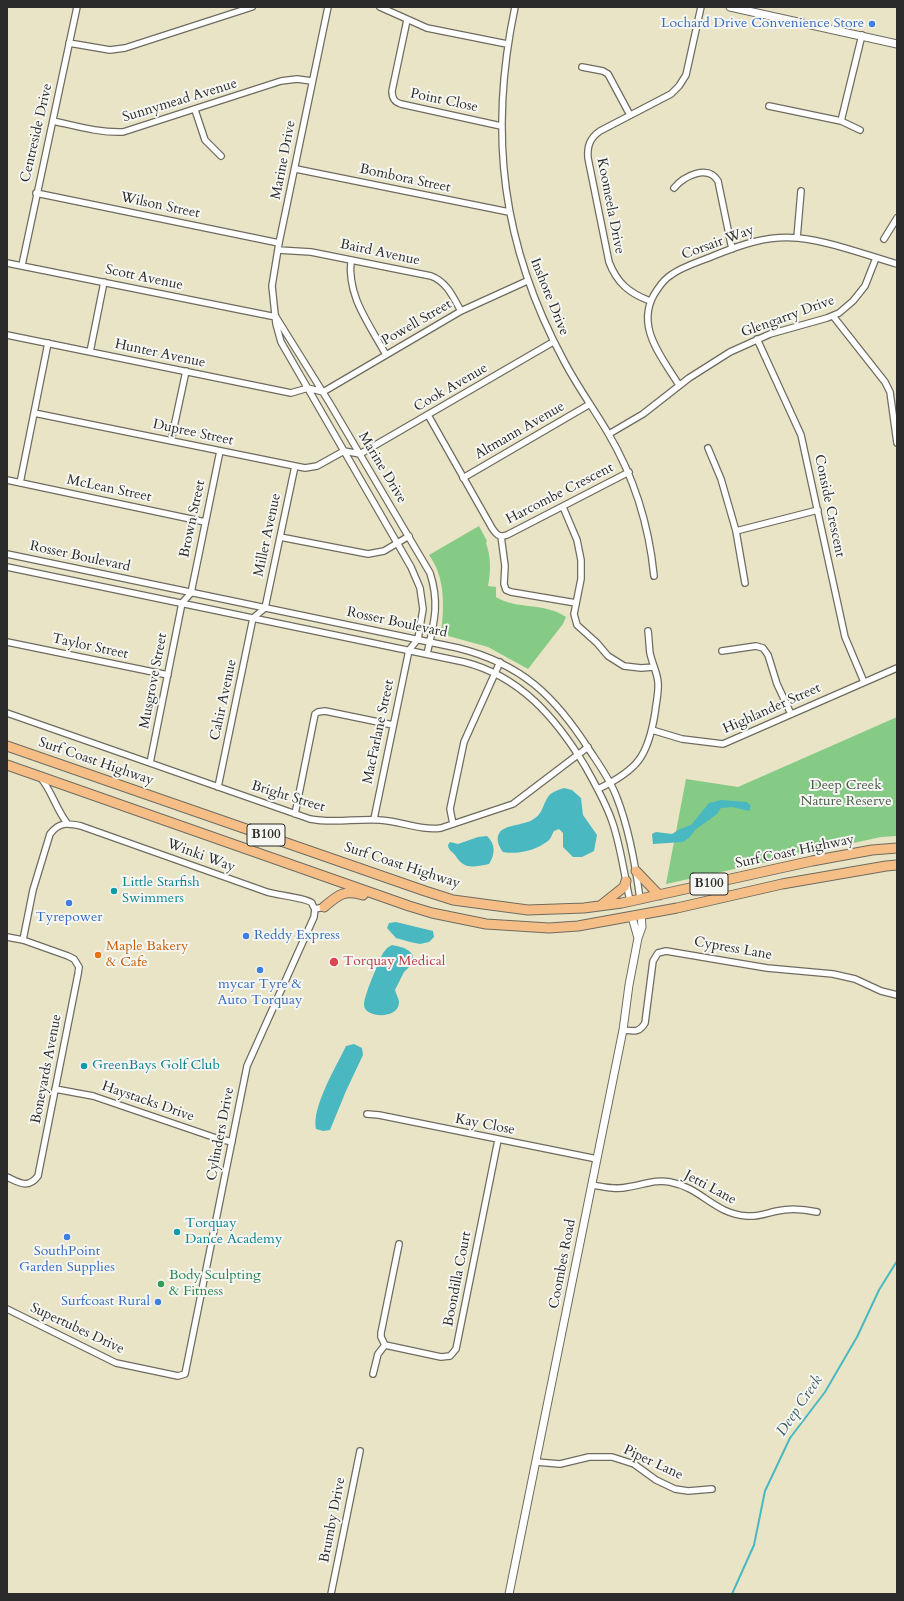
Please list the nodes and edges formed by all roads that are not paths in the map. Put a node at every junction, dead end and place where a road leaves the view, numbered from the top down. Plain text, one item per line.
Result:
1 (77, 7) edge
2 (252, 7) edge
3 (328, 7) edge
4 (380, 7) edge
5 (515, 7) edge
6 (700, 7) edge
7 (730, 7) edge
8 (407, 20) junction
9 (862, 35) junction
10 (70, 43) junction
11 (507, 44) junction
12 (897, 44) edge
13 (582, 67) dead end
14 (312, 81) junction
15 (769, 106) dead end
16 (195, 110) junction
17 (630, 115) junction
18 (53, 121) junction
19 (841, 121) junction
20 (501, 126) junction
21 (860, 130) dead end
22 (220, 156) dead end
23 (296, 168) junction
24 (674, 188) dead end
25 (801, 191) dead end
26 (36, 193) junction
27 (509, 212) junction
28 (897, 218) edge
29 (797, 238) junction
30 (884, 239) dead end
31 (279, 243) junction
32 (732, 249) junction
33 (278, 250) junction
34 (876, 258) junction
35 (351, 260) junction
36 (7, 263) edge
37 (897, 264) edge
38 (22, 265) junction
39 (527, 281) junction
40 (104, 282) junction
41 (650, 301) junction
42 (461, 311) junction
43 (833, 316) junction
44 (276, 317) junction
45 (7, 335) edge
46 (757, 339) junction
47 (553, 342) junction
48 (48, 343) junction
49 (90, 352) junction
50 (386, 354) junction
51 (186, 371) junction
52 (679, 385) junction
53 (308, 388) junction
54 (323, 392) junction
55 (590, 404) junction
56 (34, 413) junction
57 (428, 415) junction
58 (609, 434) junction
59 (171, 441) junction
60 (897, 443) edge
61 (708, 448) dead end
62 (220, 451) junction
63 (344, 451) junction
64 (360, 454) junction
65 (294, 466) junction
66 (629, 472) junction
67 (463, 478) junction
68 (7, 480) edge
69 (20, 483) junction
70 (563, 507) junction
71 (818, 510) junction
72 (205, 522) junction
73 (736, 531) junction
74 (409, 536) junction
75 (501, 536) junction
76 (280, 537) junction
77 (397, 544) junction
78 (7, 554) edge
79 (7, 567) edge
80 (654, 576) dead end
81 (744, 583) dead end
82 (191, 593) junction
83 (182, 603) junction
84 (576, 604) junction
85 (265, 608) junction
86 (253, 618) junction
87 (648, 631) dead end
88 (418, 639) junction
89 (7, 642) edge
90 (430, 642) junction
91 (408, 650) junction
92 (722, 651) dead end
93 (428, 654) junction
94 (500, 662) junction
95 (654, 666) junction
96 (897, 668) edge
97 (496, 673) junction
98 (168, 675) junction
99 (864, 682) junction
100 (7, 713) edge
101 (790, 714) junction
102 (393, 725) junction
103 (652, 730) junction
104 (7, 746) edge
105 (588, 747) junction
106 (578, 755) junction
107 (150, 763) junction
108 (7, 765) edge
109 (39, 777) junction
110 (610, 783) junction
111 (218, 787) junction
112 (598, 789) junction
113 (295, 814) junction
114 (374, 819) junction
115 (67, 823) junction
116 (453, 824) junction
117 (897, 848) edge
118 (897, 865) edge
119 (778, 869) junction
120 (636, 871) junction
121 (626, 881) junction
122 (782, 884) junction
123 (659, 895) junction
124 (640, 899) junction
125 (630, 901) junction
126 (409, 906) junction
127 (600, 906) junction
128 (324, 907) joint
129 (315, 909) junction
130 (637, 916) junction
131 (7, 937) edge
132 (23, 940) junction
133 (897, 995) edge
134 (624, 1030) junction
135 (55, 1089) junction
136 (367, 1114) dead end
137 (498, 1140) junction
138 (232, 1142) junction
139 (597, 1159) junction
140 (7, 1177) edge
141 (592, 1185) junction
142 (816, 1212) dead end
143 (399, 1244) dead end
144 (7, 1309) edge
145 (385, 1345) junction
146 (185, 1374) joint
147 (373, 1374) dead end
148 (360, 1452) dead end
149 (536, 1462) junction
150 (712, 1489) dead end
151 (331, 1594) edge
152 (509, 1594) edge

1 - 10 street, Centreside Drive
2 - 10 street
3 - 14 street, Marine Drive
4 - 8 street
5 - 11 street, Inshore Drive
6 - 17 street, Koomeela Drive
7 - 9 street
8 - 11 street
8 - 20 street, Point Close
9 - 12 street
9 - 19 street
10 - 18 street, Centreside Drive
11 - 20 street, Inshore Drive
13 - 17 street
14 - 16 street, Sunnymead Avenue
14 - 23 street, Marine Drive
15 - 19 street
16 - 18 street, Sunnymead Avenue
16 - 22 street
17 - 41 street, Koomeela Drive
18 - 26 street, Centreside Drive
19 - 21 street
20 - 27 street, Inshore Drive
23 - 27 street, Bombora Street
23 - 31 street, Marine Drive
24 - 32 street
25 - 29 street
26 - 31 street, Wilson Street
26 - 38 street, Centreside Drive
27 - 39 street, Inshore Drive
28 - 30 street
29 - 32 street, Corsair Way
29 - 34 street, Corsair Way
31 - 33 street, Marine Drive
32 - 41 street, Corsair Way
33 - 35 street, Baird Avenue
33 - 44 street, Marine Drive
34 - 37 street, Corsair Way
34 - 43 street, Glengarry Drive
35 - 42 street, Baird Avenue
35 - 50 street
36 - 38 street, Scott Avenue
38 - 40 street, Scott Avenue
39 - 42 street, Powell Street
39 - 47 street, Inshore Drive
40 - 44 street, Scott Avenue
40 - 49 street
41 - 52 street, Corsair Way
42 - 50 street, Powell Street
43 - 46 street, Glengarry Drive
43 - 60 street
44 - 53 street, Marine Drive
44 - 54 street, Marine Drive
45 - 48 street, Hunter Avenue
46 - 52 street, Glengarry Drive
46 - 71 street, Conside Crescent
47 - 55 street, Inshore Drive
47 - 57 street, Cook Avenue
48 - 49 street, Hunter Avenue
48 - 56 street
49 - 51 street, Hunter Avenue
50 - 54 street, Powell Street
51 - 53 street, Hunter Avenue
51 - 59 street
52 - 58 street, Glengarry Drive
53 - 54 street
53 - 63 street, Marine Drive
54 - 64 street, Marine Drive
55 - 58 street, Inshore Drive
55 - 67 street, Altmann Avenue
56 - 59 street, Dupree Street
56 - 69 street
57 - 64 street, Cook Avenue
57 - 67 street, Harcombe Crescent
58 - 66 street, Inshore Drive
59 - 62 street, Dupree Street
61 - 73 street
62 - 65 street, Dupree Street
62 - 72 street, Brown Street
63 - 64 street
63 - 65 street, Dupree Street
63 - 77 street, Marine Drive
64 - 74 street, Marine Drive
65 - 76 street, Miller Avenue
66 - 70 street, Harcombe Crescent
66 - 80 street, Inshore Drive
67 - 75 street, Harcombe Crescent
68 - 69 street, McLean Street
69 - 72 street, McLean Street
70 - 75 street, Harcombe Crescent
70 - 84 street
71 - 73 street
71 - 99 street, Conside Crescent
72 - 82 street, Brown Street
73 - 81 street
74 - 77 street
74 - 90 street, Marine Drive
75 - 84 street
76 - 77 street
76 - 85 street, Miller Avenue
77 - 88 street, Marine Drive
78 - 82 street, Rosser Boulevard
79 - 83 street, Rosser Boulevard
82 - 83 street
82 - 85 street, Rosser Boulevard
83 - 86 street, Rosser Boulevard
83 - 98 street, Musgrove Street
84 - 95 street
85 - 86 street
85 - 88 street, Rosser Boulevard
86 - 91 street, Rosser Boulevard
86 - 111 street, Cahir Avenue
87 - 95 street
88 - 90 street, Rosser Boulevard
88 - 91 street
89 - 98 street, Taylor Street
90 - 93 street, Marine Drive
90 - 94 street, Rosser Boulevard
91 - 93 street, Rosser Boulevard
91 - 102 street, MacFarlane Street
92 - 101 street
93 - 97 street, Rosser Boulevard
94 - 97 street
94 - 105 street, Rosser Boulevard
95 - 103 street
96 - 99 street, Highlander Street
97 - 106 street, Rosser Boulevard
97 - 116 street
98 - 107 street, Musgrove Street
99 - 101 street, Highlander Street
100 - 107 street, Bright Street
101 - 103 street, Highlander Street
102 - 113 street
102 - 114 street, MacFarlane Street
103 - 110 street
104 - 127 main road, Surf Coast Highway / B100
105 - 106 street, Bright Street
105 - 110 street, Rosser Boulevard
106 - 112 street, Rosser Boulevard
106 - 116 street, Bright Street
107 - 111 street, Bright Street
108 - 109 main road, Surf Coast Highway / B100
109 - 115 street
109 - 126 main road, Surf Coast Highway / B100
110 - 112 street
110 - 120 street, Rosser Boulevard
111 - 113 street, Bright Street
112 - 121 street, Rosser Boulevard
113 - 114 street, Bright Street
114 - 116 street, Bright Street
115 - 129 street, Winki Way
115 - 132 street
117 - 119 main road, Surf Coast Highway / B100
118 - 122 main road, Surf Coast Highway / B100
119 - 122 main road
119 - 123 main road, Surf Coast Highway / B100
120 - 123 main road
120 - 124 street, Rosser Boulevard
121 - 125 street, Rosser Boulevard
121 - 127 main road
122 - 130 main road, Surf Coast Highway / B100
123 - 124 main road, Surf Coast Highway / B100
124 - 125 main road, Surf Coast Highway / B100
124 - 130 main road
125 - 127 main road, Surf Coast Highway / B100
125 - 130 main road
126 - 128 main road
126 - 130 main road, Surf Coast Highway / B100
128 - 129 street
129 - 138 street, Cylinders Drive
130 - 134 street, Coombes Road
131 - 132 street
132 - 135 street, Boneyards Avenue
133 - 134 street, Cypress Lane
134 - 139 street, Coombes Road
135 - 138 street, Haystacks Drive
135 - 140 street, Boneyards Avenue
136 - 137 street, Kay Close
137 - 139 street, Kay Close
137 - 145 street, Boondilla Court
138 - 146 street, Cylinders Drive
139 - 141 street, Coombes Road
141 - 142 street, Jetti Lane
141 - 149 street, Coombes Road
143 - 145 street
144 - 146 street, Supertubes Drive
145 - 147 street
148 - 151 street, Brumby Drive
149 - 150 street, Piper Lane
149 - 152 street, Coombes Road

